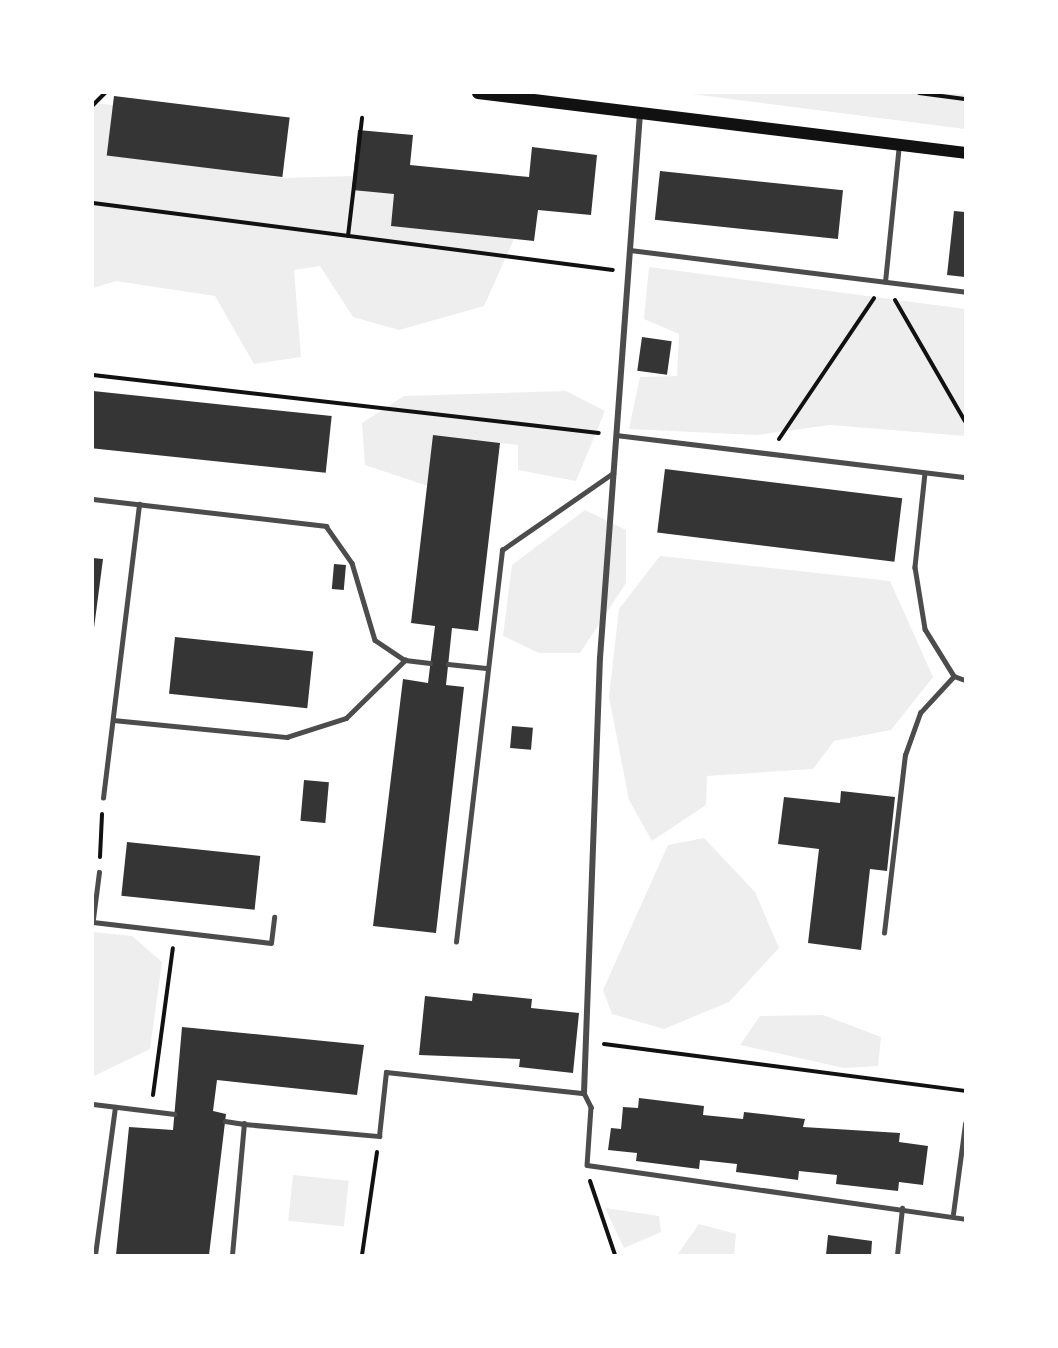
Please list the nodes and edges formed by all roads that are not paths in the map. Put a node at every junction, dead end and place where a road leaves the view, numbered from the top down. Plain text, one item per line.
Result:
1 (478, 93) edge
2 (640, 113) junction
3 (899, 145) junction
4 (965, 153) edge
5 (630, 250) junction
6 (885, 282) junction
7 (965, 292) edge
8 (616, 435) junction
9 (614, 473) junction
10 (925, 473) junction
11 (965, 477) edge
12 (93, 499) edge
13 (139, 504) junction
14 (405, 660) junction
15 (430, 663) dead end
16 (448, 664) dead end
17 (486, 668) junction
18 (954, 676) junction
19 (965, 680) edge
20 (112, 720) junction
21 (103, 798) road end
22 (99, 872) road end
23 (274, 917) dead end
24 (93, 921) edge
25 (884, 933) dead end
26 (456, 942) dead end
27 (584, 1093) junction
28 (93, 1104) edge
29 (115, 1107) junction
30 (174, 1114) dead end
31 (225, 1121) dead end
32 (244, 1124) junction
33 (965, 1124) edge
34 (902, 1208) junction
35 (953, 1215) junction
36 (965, 1218) edge
37 (95, 1255) edge
38 (232, 1255) edge
39 (897, 1255) edge

1 - 2 main road
2 - 3 main road
2 - 5 street
3 - 4 main road
3 - 6 lane
5 - 6 lane
5 - 8 street
6 - 7 lane
8 - 9 street
8 - 10 lane
9 - 17 lane
9 - 27 street
10 - 11 lane
10 - 18 lane
12 - 13 lane
13 - 14 lane
13 - 20 lane
14 - 15 lane
14 - 20 lane
16 - 17 lane
17 - 26 lane
18 - 19 lane
18 - 25 lane
20 - 21 lane
22 - 24 lane
23 - 24 lane
27 - 32 lane
27 - 34 lane
28 - 29 lane
29 - 30 lane
29 - 37 lane
31 - 32 lane
32 - 38 lane
33 - 35 lane
34 - 35 lane
34 - 39 lane
35 - 36 lane

